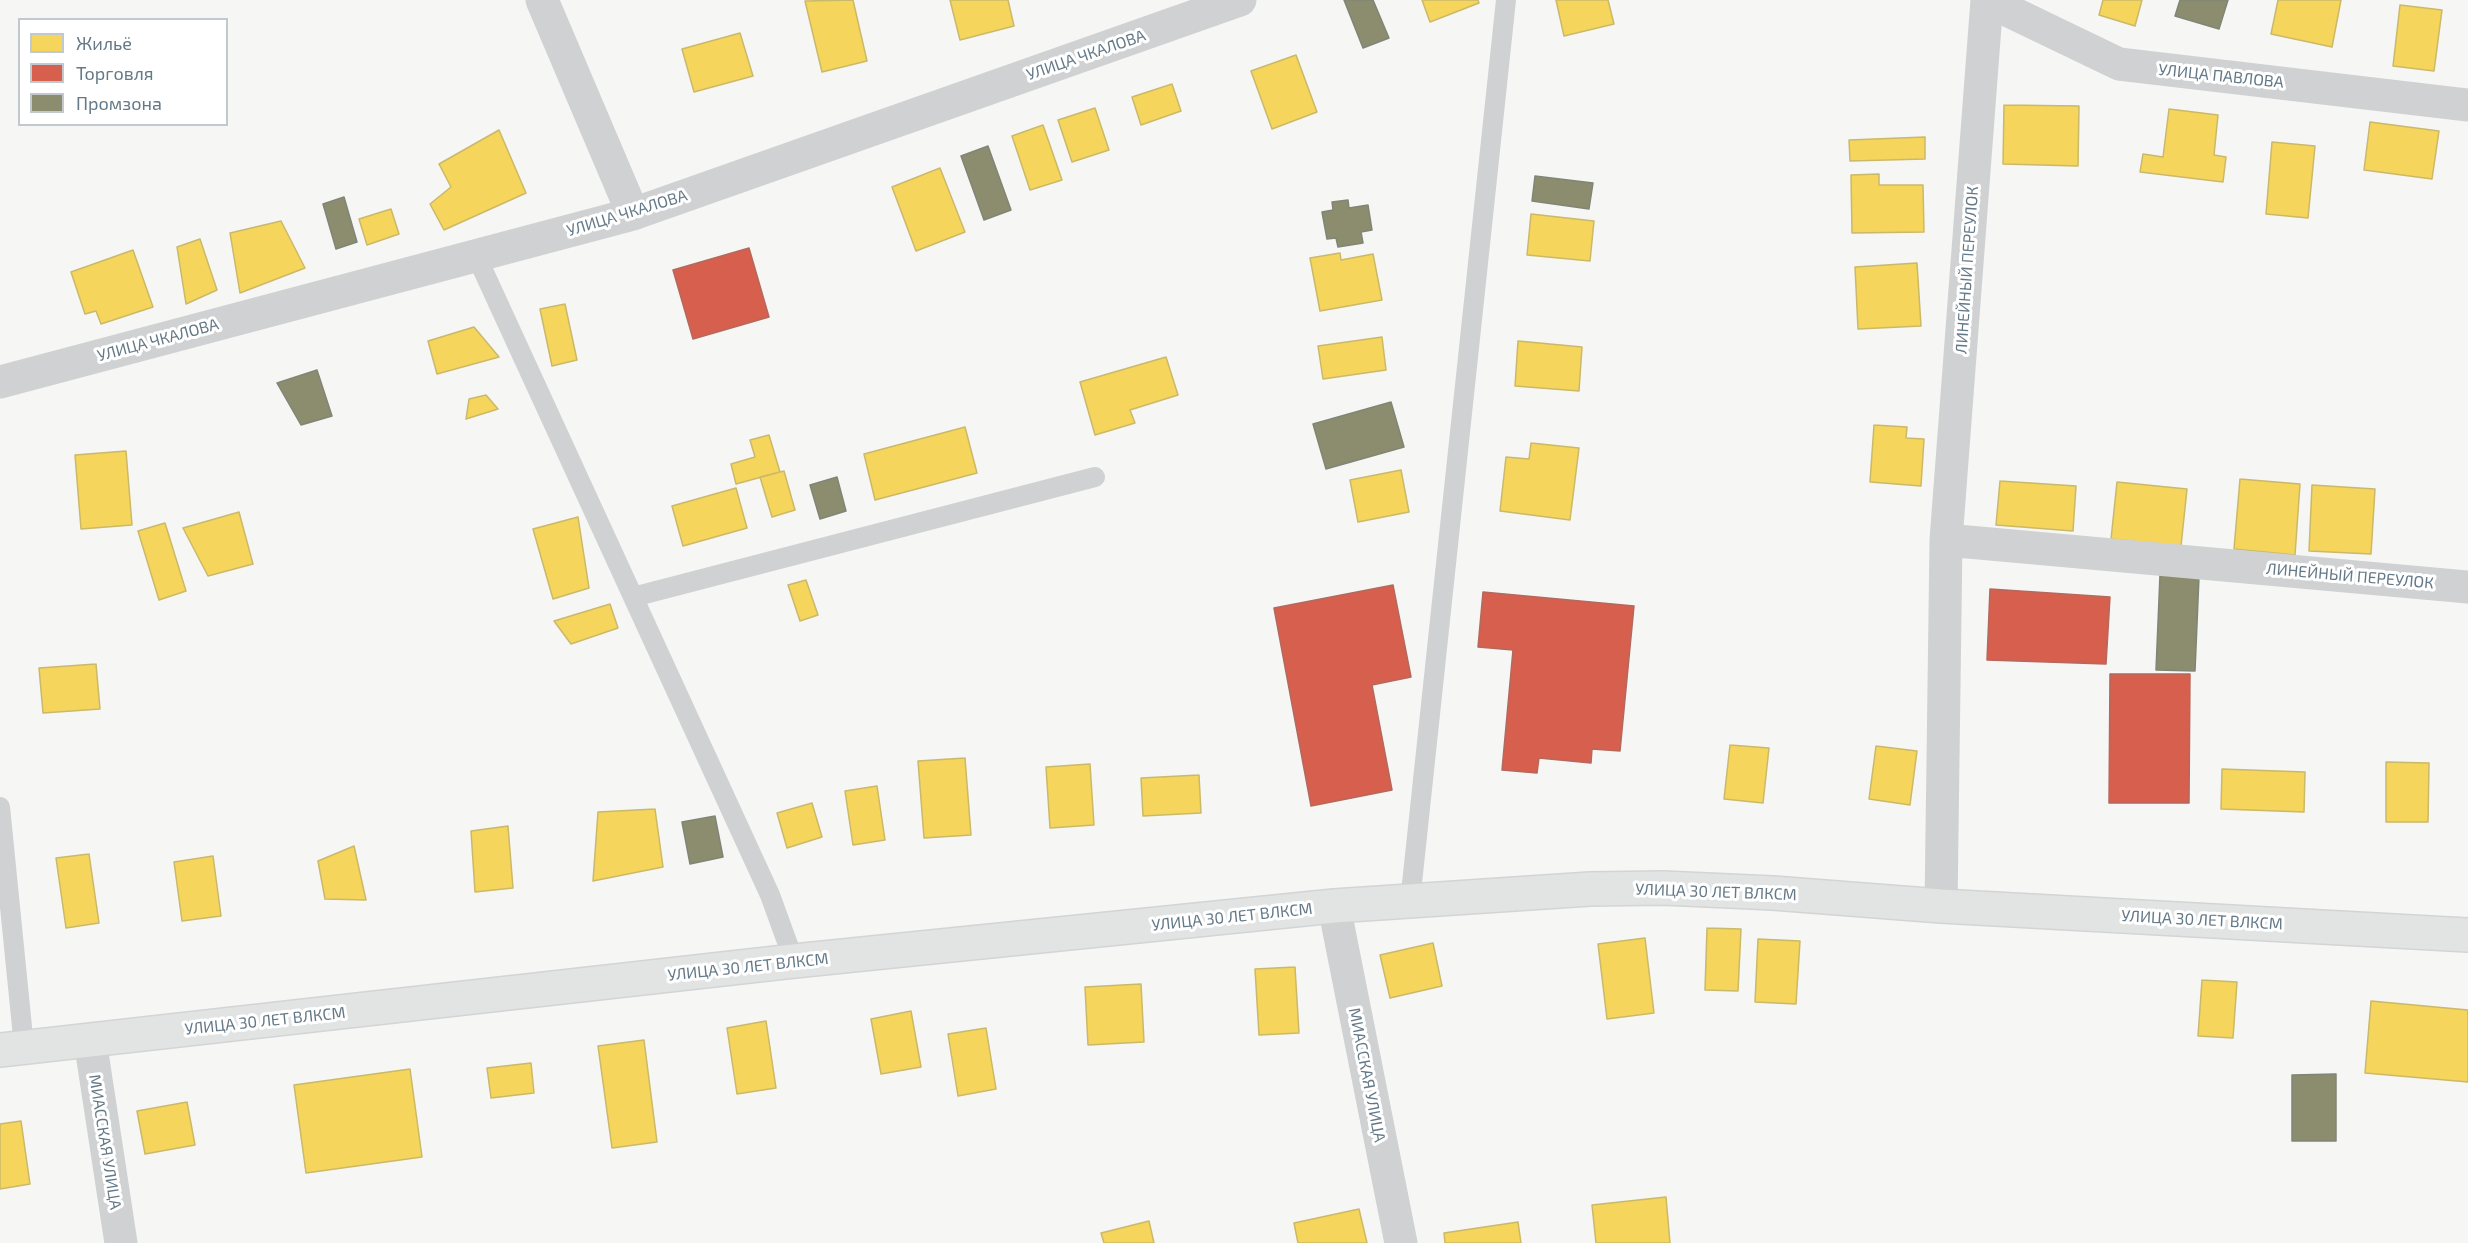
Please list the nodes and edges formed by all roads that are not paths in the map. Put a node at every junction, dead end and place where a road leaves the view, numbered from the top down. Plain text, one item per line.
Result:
1 (542, 0) edge
2 (1240, 0) edge
3 (1506, 0) edge
4 (1987, 1) edge
5 (2468, 105) edge
6 (633, 214) junction
7 (476, 255) junction
8 (0, 382) edge
9 (1095, 477) dead end
10 (1946, 540) junction
11 (2468, 587) edge
12 (633, 597) junction
13 (0, 807) edge
14 (1410, 902) junction
15 (1334, 906) junction
16 (1941, 906) junction
17 (2468, 935) edge
18 (794, 961) junction
19 (90, 1040) junction
20 (12, 1048) edge
21 (121, 1243) edge
22 (1401, 1243) edge

1 - 6 street
2 - 6 street, УЛИЦА ЧКАЛОВА
3 - 14 lane
4 - 5 street, УЛИЦА ПАВЛОВА
4 - 10 street, ЛИНЕЙНЫЙ ПЕРЕУЛОК
6 - 7 street, УЛИЦА ЧКАЛОВА
7 - 8 street, УЛИЦА ЧКАЛОВА
7 - 12 lane
9 - 12 lane
10 - 11 street, ЛИНЕЙНЫЙ ПЕРЕУЛОК
10 - 16 street, ЛИНЕЙНЫЙ ПЕРЕУЛОК
12 - 18 lane
13 - 20 lane
14 - 15 main road, УЛИЦА 30 ЛЕТ ВЛКСМ
14 - 16 main road, УЛИЦА 30 ЛЕТ ВЛКСМ
15 - 18 main road, УЛИЦА 30 ЛЕТ ВЛКСМ
15 - 22 street, МИАССКАЯ УЛИЦА
16 - 17 main road, УЛИЦА 30 ЛЕТ ВЛКСМ
18 - 19 main road, УЛИЦА 30 ЛЕТ ВЛКСМ
19 - 20 main road, УЛИЦА 30 ЛЕТ ВЛКСМ
19 - 21 street, МИАССКАЯ УЛИЦА

